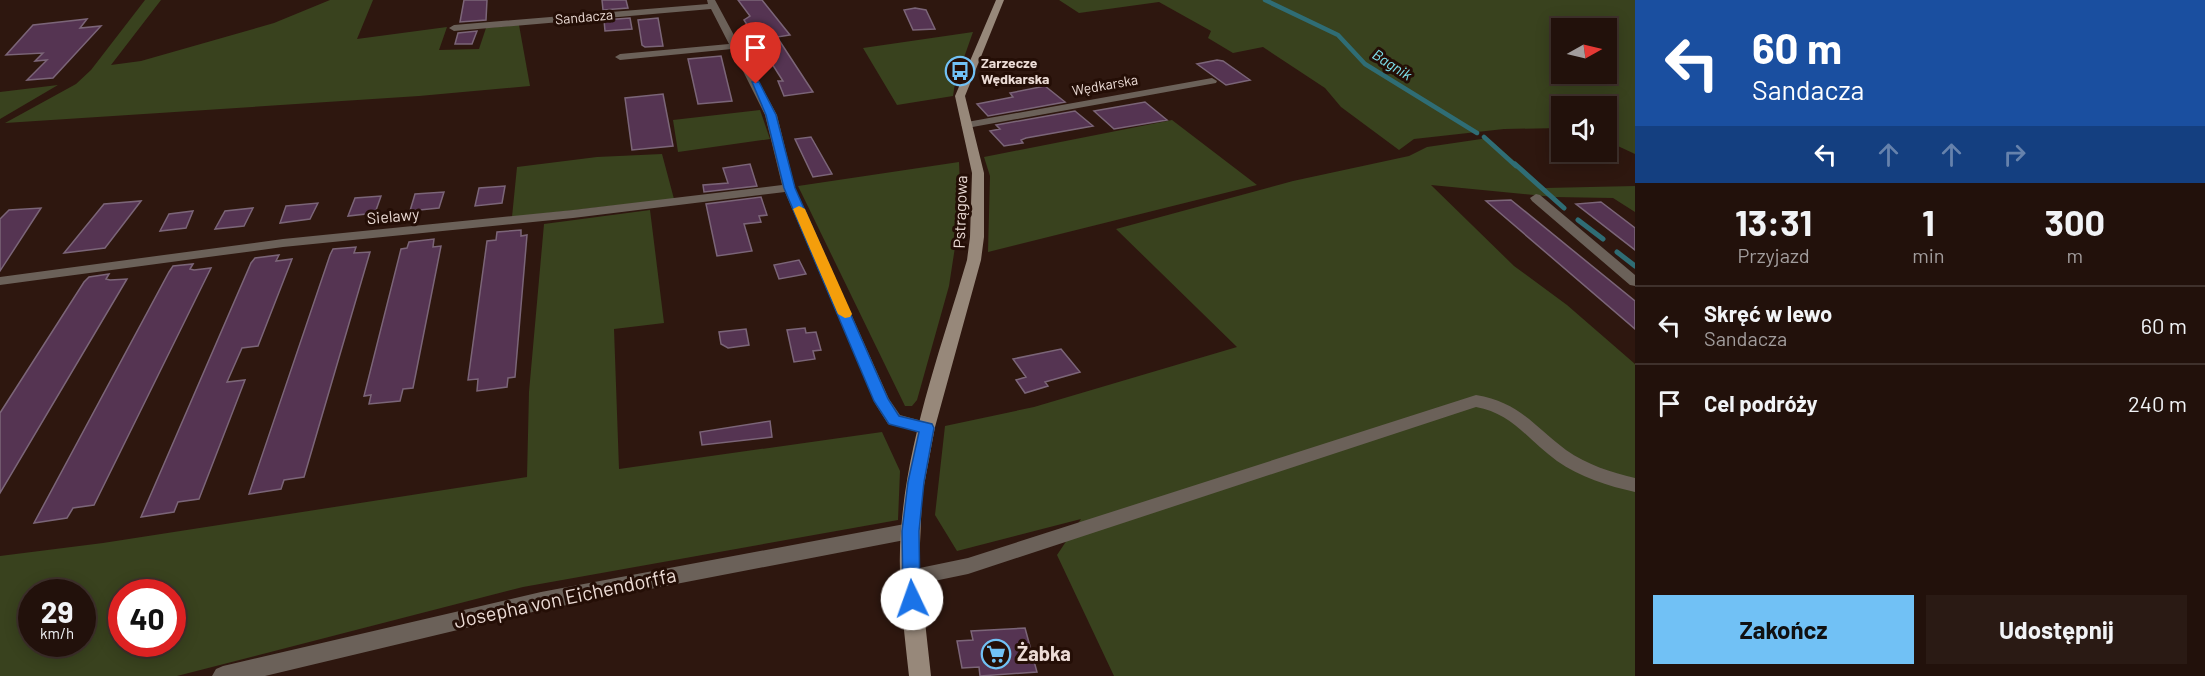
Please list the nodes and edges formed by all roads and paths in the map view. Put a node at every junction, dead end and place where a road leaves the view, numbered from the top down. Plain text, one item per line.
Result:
1 (1000, 0) edge
2 (712, 3) edge
3 (454, 28) dead end
4 (736, 46) junction
5 (620, 57) dead end
6 (1212, 81) dead end
7 (967, 125) junction
8 (789, 188) junction
9 (1536, 198) dead end
10 (0, 280) edge
11 (1635, 282) edge
12 (927, 428) junction
13 (1635, 485) edge
14 (910, 531) junction
15 (910, 578) junction
16 (223, 676) edge
17 (920, 676) edge

1 - 7 street, Pstrągowa
2 - 3 street, Sandacza
2 - 4 street, Sandacza
4 - 5 street
4 - 8 street, Sandacza
6 - 7 street, Wędkarska
7 - 12 street, Pstrągowa
8 - 10 street, Sielawy
8 - 12 street, Sandacza
9 - 11 street
12 - 14 street
13 - 15 street
14 - 15 street
14 - 16 street, Josepha von Eichendorffa
15 - 17 street

